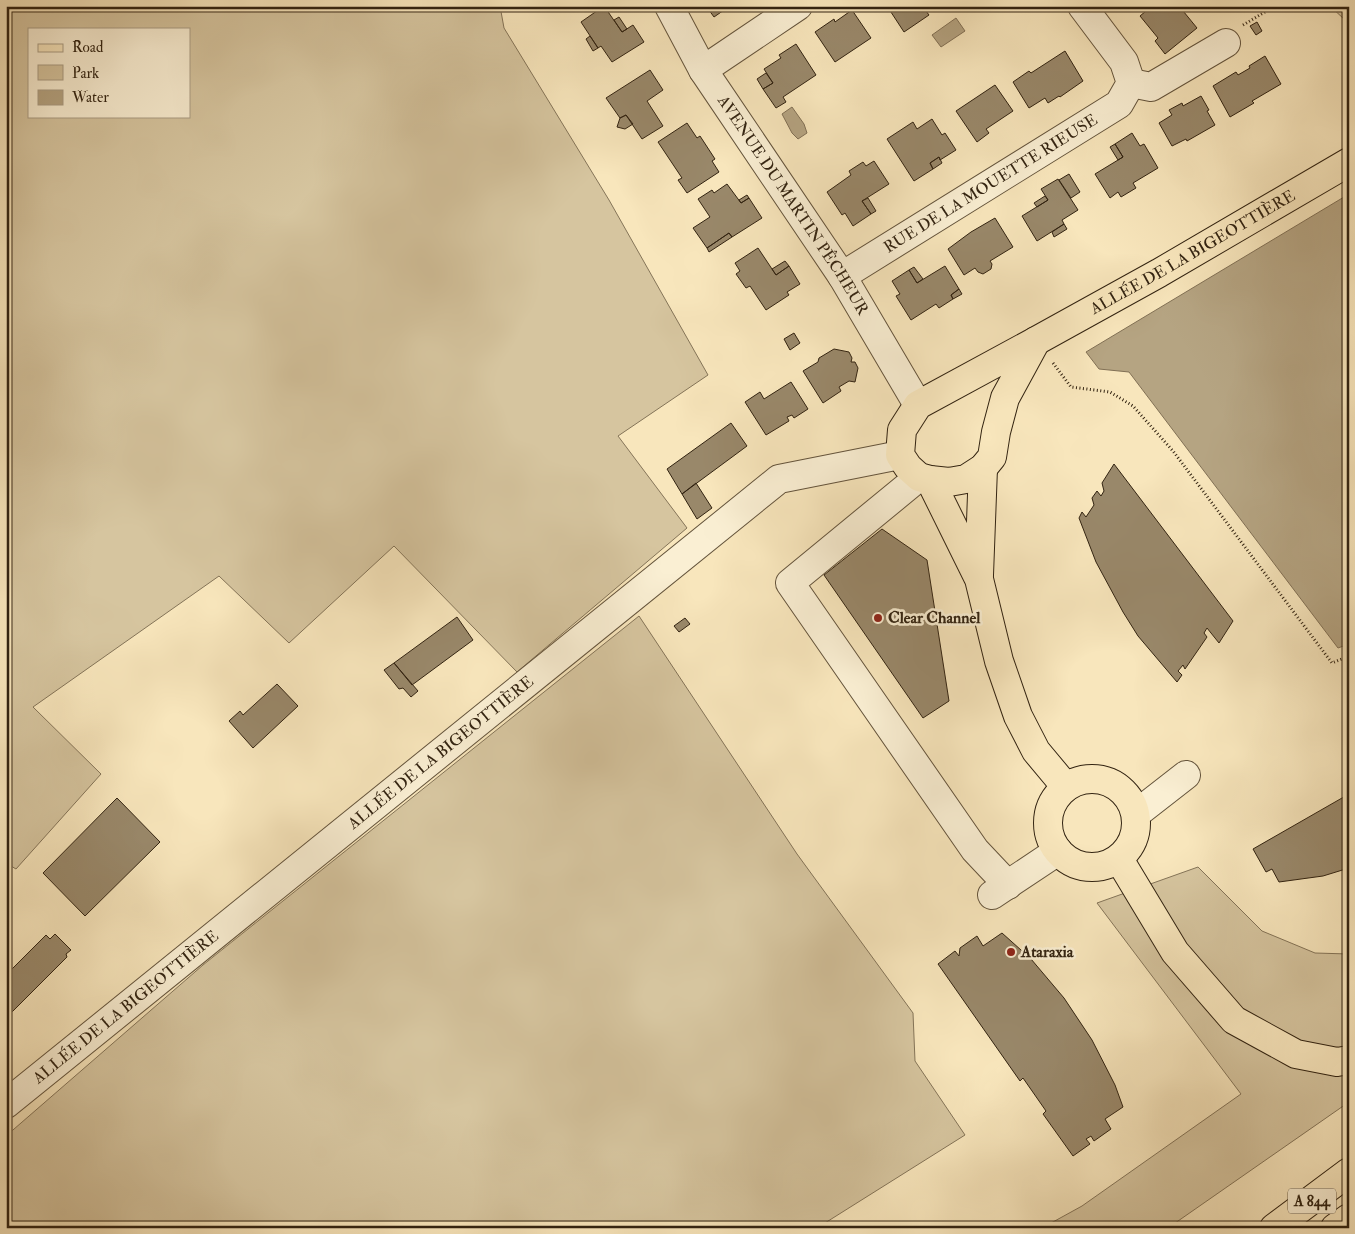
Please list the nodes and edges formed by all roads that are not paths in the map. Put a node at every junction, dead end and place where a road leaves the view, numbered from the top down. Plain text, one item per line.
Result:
1 (669, 6) edge
2 (798, 6) edge
3 (1082, 6) edge
4 (1226, 43) road end
5 (703, 70) junction
6 (1130, 83) junction
7 (1349, 162) edge
8 (842, 276) junction
9 (1036, 341) junction
10 (918, 405) junction
11 (900, 455) junction
12 (983, 468) junction
13 (924, 478) junction
14 (979, 579) junction
15 (1186, 775) dead end
16 (1066, 787) junction
17 (1136, 814) junction
18 (1058, 851) junction
19 (1119, 859) junction
20 (1349, 1060) edge
21 (6, 1104) edge
22 (1349, 1172) edge
23 (1349, 1218) edge
24 (1274, 1228) edge
25 (1335, 1228) edge

1 - 5 street, AVENUE DU MARTIN PÊCHEUR
2 - 5 street
3 - 6 street
4 - 6 street
5 - 8 street, AVENUE DU MARTIN PÊCHEUR
6 - 8 street, RUE DE LA MOUETTE RIEUSE
7 - 9 main road, ALLÉE DE LA BIGEOTTIÈRE
8 - 10 street, AVENUE DU MARTIN PÊCHEUR
9 - 10 main road, ALLÉE DE LA BIGEOTTIÈRE
9 - 12 main road
10 - 11 main road
11 - 13 main road
11 - 21 street, ALLÉE DE LA BIGEOTTIÈRE
12 - 13 main road
12 - 14 main road
13 - 14 main road
13 - 18 street
14 - 16 main road
15 - 17 street
16 - 17 main road
16 - 18 main road
17 - 19 main road
18 - 19 main road
19 - 20 main road
22 - 24 main road, A 844
23 - 25 main road, A 844

